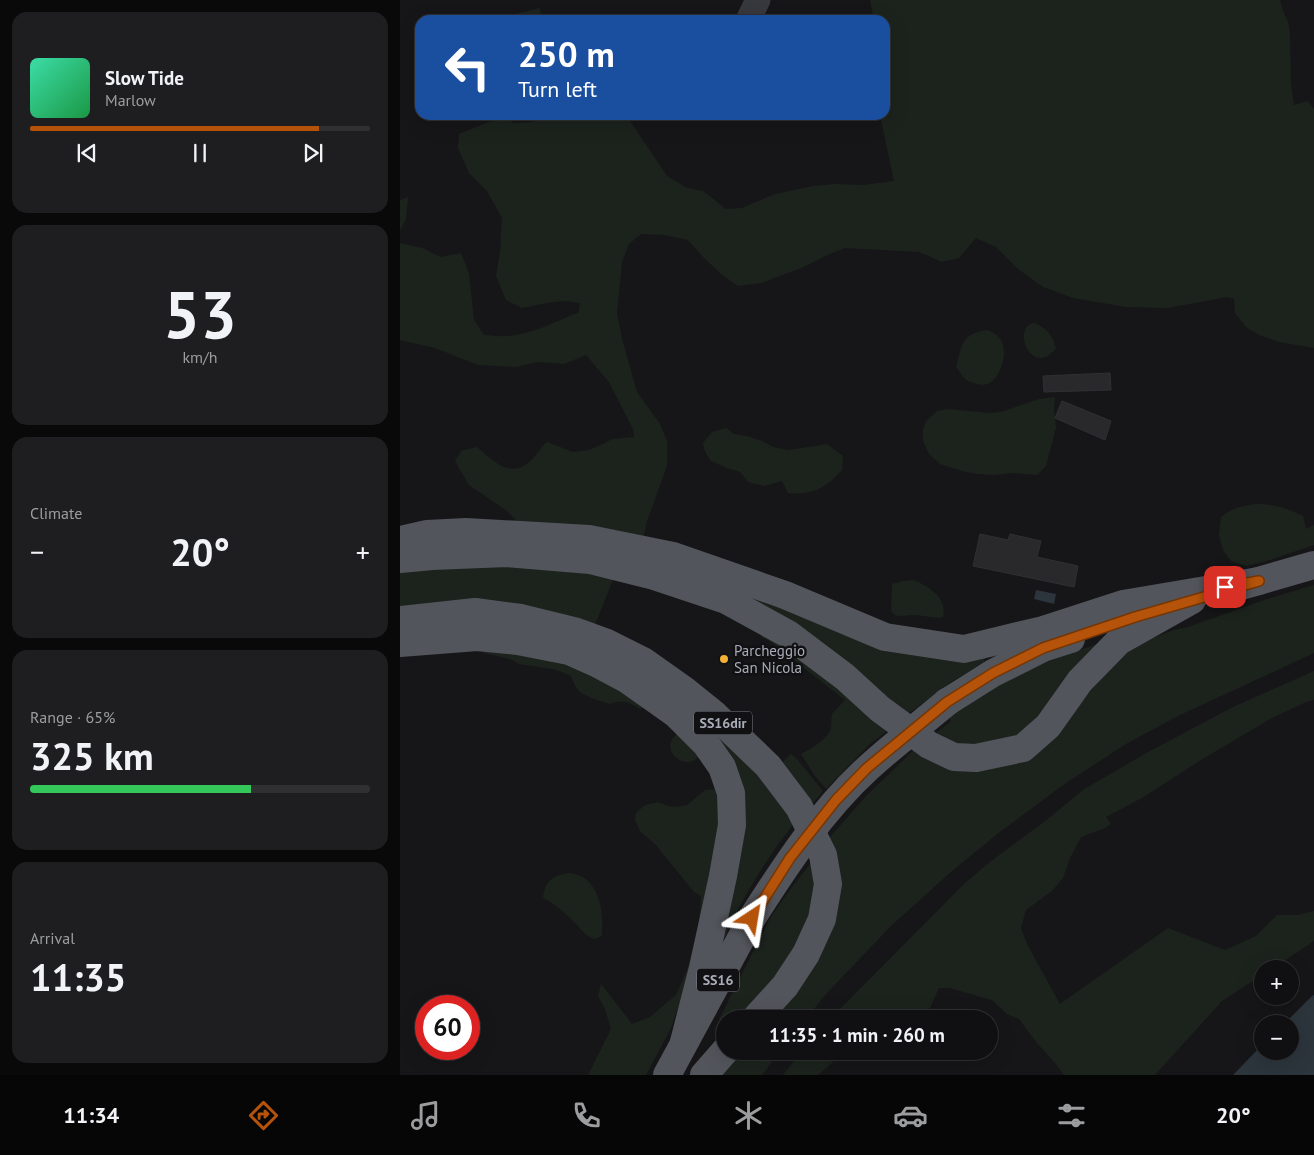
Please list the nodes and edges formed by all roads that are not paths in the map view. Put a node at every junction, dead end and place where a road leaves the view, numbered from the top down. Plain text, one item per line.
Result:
1 (758, 0) edge
2 (750, 15) edge
3 (400, 540) edge
4 (400, 559) edge
5 (1314, 565) edge
6 (1259, 581) junction
7 (1192, 600) junction
8 (400, 620) edge
9 (400, 643) edge
10 (763, 1010) edge
11 (684, 1042) junction
12 (717, 1060) edge
13 (667, 1075) edge
14 (704, 1075) edge

1 - 2 street
3 - 6 main road
4 - 7 main road
5 - 6 main road, SS16
6 - 7 main road, SS16
7 - 11 main road, SS16, bridge
8 - 10 main road, SS16dir
9 - 11 main road, SS16dir
11 - 13 main road, SS16
12 - 14 main road

